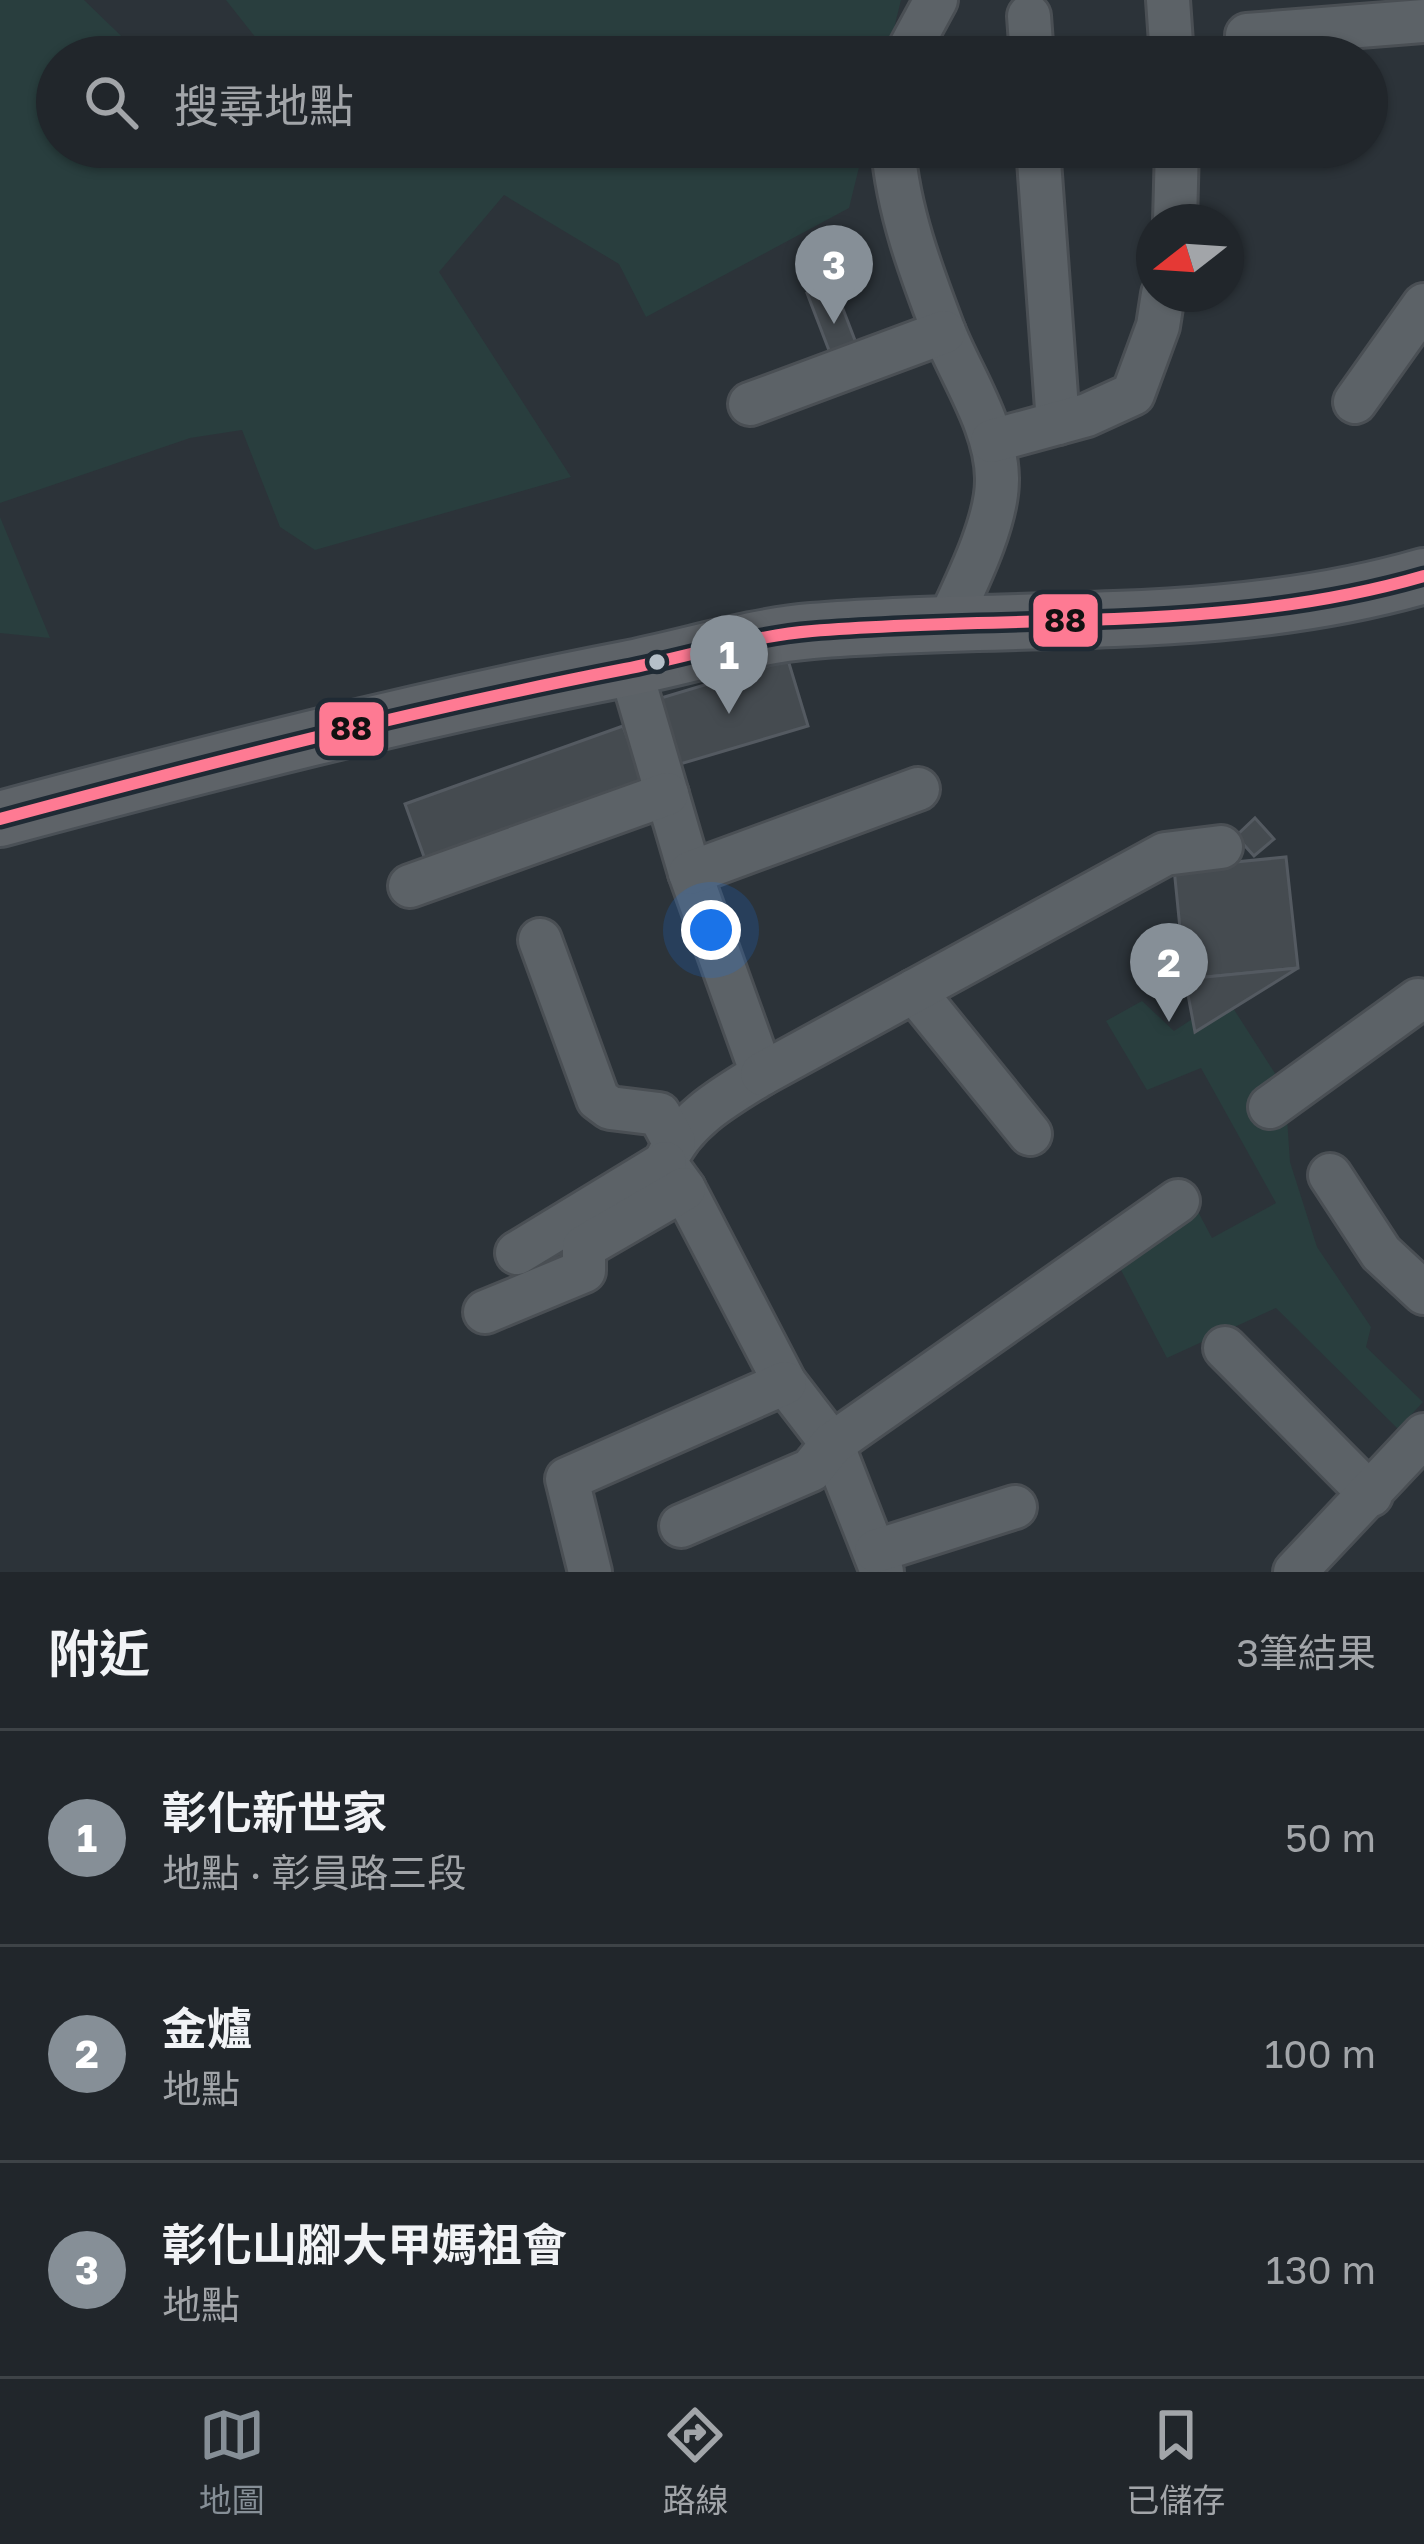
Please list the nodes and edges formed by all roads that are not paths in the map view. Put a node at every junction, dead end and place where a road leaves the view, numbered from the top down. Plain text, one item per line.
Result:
1 (936, 0) edge
2 (1168, 0) edge
3 (1424, 21) edge
4 (1247, 35) dead end
5 (916, 36) edge
6 (1171, 36) edge
7 (895, 168) edge
8 (1040, 168) edge
9 (1176, 168) edge
10 (1175, 204) edge
11 (1424, 305) edge
12 (1160, 312) edge
13 (944, 332) junction
14 (1355, 402) dead end
15 (750, 404) dead end
16 (1058, 423) junction
17 (992, 441) junction
18 (1424, 576) edge
19 (947, 626) junction
20 (630, 668) junction
21 (918, 789) dead end
22 (667, 794) junction
23 (0, 819) edge
24 (1221, 847) dead end
25 (690, 873) junction
26 (410, 886) dead end
27 (540, 940) dead end
28 (914, 991) junction
29 (1422, 1001) edge
30 (762, 1074) junction
31 (1270, 1107) dead end
32 (1030, 1134) dead end
33 (674, 1165) junction
34 (1330, 1175) dead end
35 (1178, 1201) dead end
36 (517, 1253) dead end
37 (1424, 1294) edge
38 (484, 1312) dead end
39 (1225, 1348) dead end
40 (785, 1383) junction
41 (1424, 1435) edge
42 (832, 1444) junction
43 (1371, 1495) junction
44 (1015, 1507) dead end
45 (681, 1526) dead end
46 (879, 1561) edge
47 (590, 1572) edge
48 (1295, 1572) edge

1 - 5 street
2 - 6 street
3 - 4 street
7 - 13 street
8 - 16 street
9 - 10 street
11 - 14 street
12 - 16 street
13 - 15 street
13 - 17 street
16 - 17 street
17 - 19 street
18 - 19 main road
19 - 20 main road
20 - 22 street
20 - 23 main road
21 - 25 street
22 - 25 street
22 - 26 street
24 - 28 street
25 - 30 street
27 - 33 street
28 - 30 street
28 - 32 street
29 - 31 street
30 - 33 street
33 - 36 street
33 - 38 street
33 - 40 street
34 - 37 street
35 - 42 street
39 - 43 street
40 - 42 street
40 - 47 street
41 - 43 street
42 - 45 street
42 - 46 street
43 - 48 street
44 - 46 street

